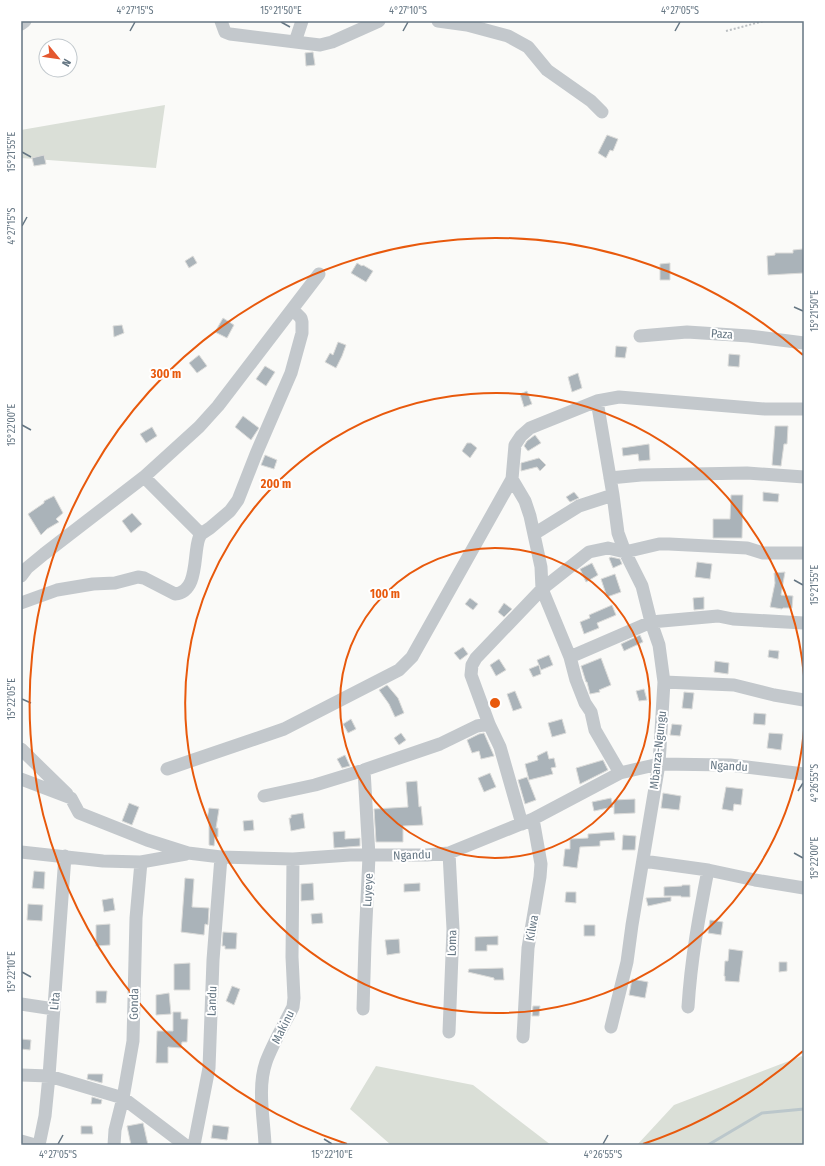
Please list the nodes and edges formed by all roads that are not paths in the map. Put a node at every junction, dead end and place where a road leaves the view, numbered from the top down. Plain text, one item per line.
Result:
1 (25, 21) edge
2 (221, 21) edge
3 (302, 21) edge
4 (379, 21) edge
5 (438, 21) edge
6 (467, 23) edge
7 (21, 24) edge
8 (295, 42) junction
9 (602, 112) dead end
10 (319, 274) dead end
11 (292, 310) junction
12 (640, 336) dead end
13 (804, 343) edge
14 (597, 401) junction
15 (804, 409) edge
16 (144, 477) junction
17 (804, 477) edge
18 (610, 478) junction
19 (512, 479) junction
20 (613, 495) junction
21 (201, 534) junction
22 (534, 534) junction
23 (625, 552) junction
24 (804, 553) edge
25 (21, 576) edge
26 (542, 589) junction
27 (21, 603) edge
28 (651, 622) junction
29 (804, 623) edge
30 (570, 657) junction
31 (664, 682) junction
32 (804, 700) edge
33 (489, 724) junction
34 (21, 749) edge
35 (659, 764) junction
36 (167, 769) dead end
37 (364, 770) junction
38 (620, 772) junction
39 (804, 774) edge
40 (21, 779) edge
41 (264, 796) dead end
42 (71, 798) junction
43 (527, 822) junction
44 (21, 852) edge
45 (449, 853) junction
46 (188, 854) junction
47 (66, 856) junction
48 (221, 856) junction
49 (369, 856) junction
50 (293, 859) junction
51 (643, 861) junction
52 (141, 862) junction
53 (708, 870) junction
54 (804, 888) edge
55 (21, 1004) edge
56 (688, 1007) dead end
57 (54, 1009) junction
58 (363, 1009) dead end
59 (611, 1027) dead end
60 (449, 1032) dead end
61 (523, 1037) dead end
62 (21, 1075) edge
63 (49, 1076) junction
64 (123, 1098) junction
65 (21, 1141) edge
66 (35, 1145) edge
67 (39, 1145) edge
68 (114, 1145) edge
69 (185, 1145) edge
70 (194, 1145) edge
71 (265, 1145) edge

1 - 7 street
2 - 8 street
3 - 8 street
4 - 8 street
5 - 6 street
6 - 9 street
10 - 11 street
11 - 16 street
11 - 21 street
12 - 13 street, Paza
14 - 15 street
14 - 18 street, Mbanza-Ngungu
14 - 19 street
16 - 21 street
16 - 25 street
17 - 18 street
18 - 20 street, Mbanza-Ngungu
19 - 22 street
19 - 36 street
20 - 22 street
20 - 23 street, Mbanza-Ngungu
21 - 27 street
22 - 26 street
23 - 24 street
23 - 26 street, Kilwa
23 - 28 street, Mbanza-Ngungu
26 - 30 street
26 - 33 street, Kilwa
28 - 29 street
28 - 30 street
28 - 31 street, Mbanza-Ngungu
30 - 38 street
31 - 32 street
31 - 35 street, Mbanza-Ngungu
33 - 37 street
33 - 43 street, Kilwa
34 - 42 street, Ngandu
35 - 38 street, Ngandu
35 - 39 street, Ngandu
35 - 51 street, Mbanza-Ngungu
37 - 41 street
37 - 49 street, Luyeye
38 - 43 street, Ngandu
40 - 42 street
42 - 46 street, Ngandu
43 - 45 street, Ngandu
43 - 61 street, Kilwa
44 - 47 street
45 - 49 street, Ngandu
45 - 60 street, Loma
46 - 48 street, Ngandu
46 - 52 street
47 - 52 street
47 - 57 street, Lita
48 - 50 street, Ngandu
48 - 70 street, Landu
49 - 50 street, Ngandu
49 - 58 street, Luyeye
50 - 71 street, Makinu
51 - 53 street
51 - 59 street, Mbanza-Ngungu
52 - 64 street, Gonda
53 - 54 street
53 - 56 street
55 - 57 street
57 - 63 street, Lita
62 - 63 street
63 - 64 street
63 - 67 street, Lita
64 - 68 street, Gonda
64 - 69 street
65 - 66 street

